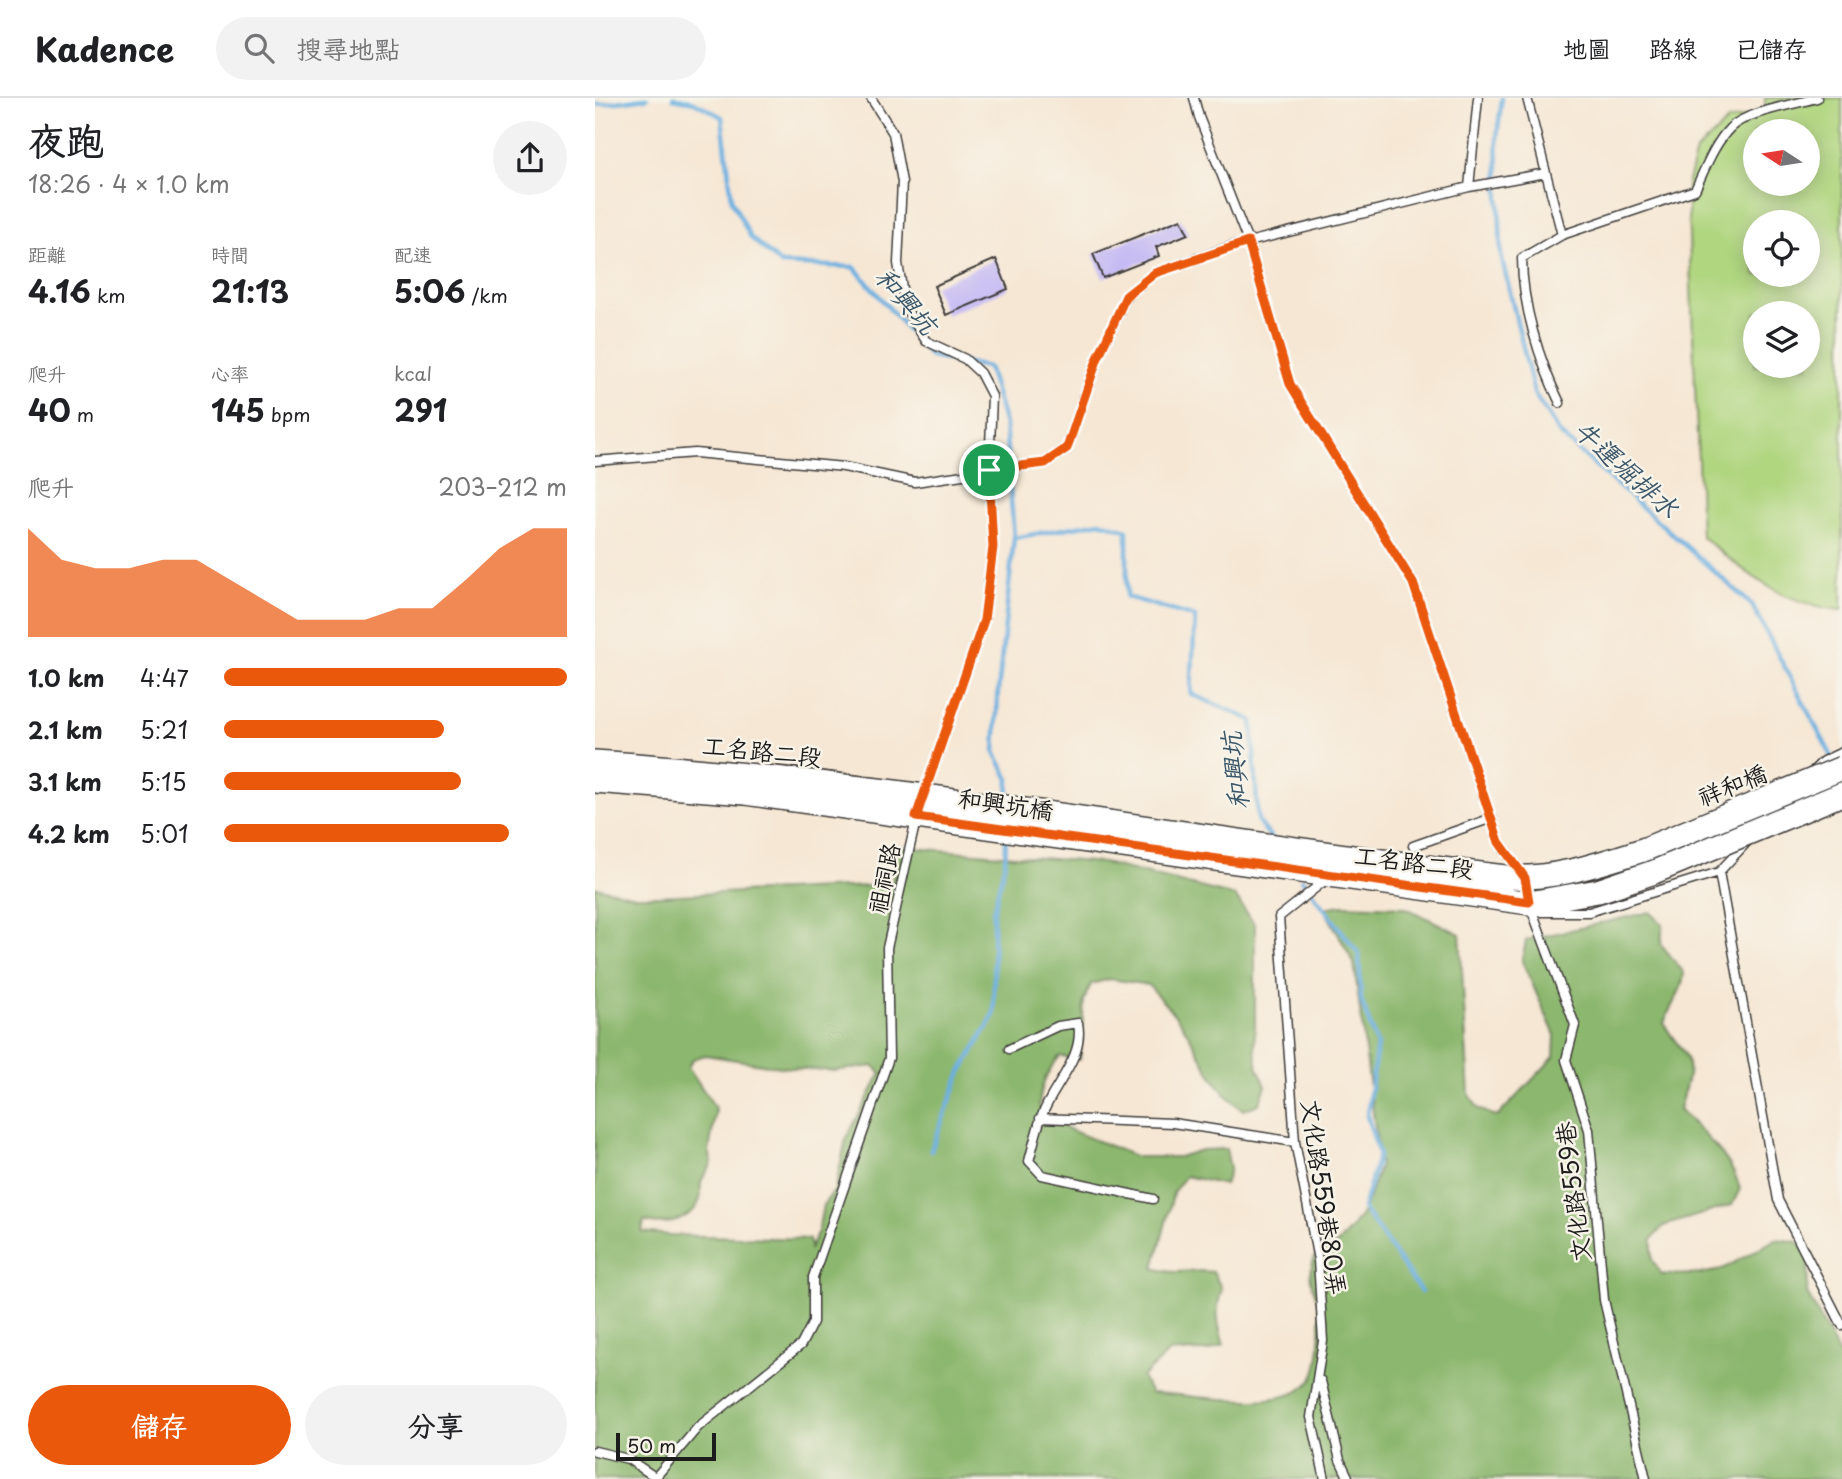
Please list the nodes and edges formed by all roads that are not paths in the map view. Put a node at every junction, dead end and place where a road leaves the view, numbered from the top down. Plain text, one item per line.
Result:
1 (871, 98) edge
2 (1194, 98) edge
3 (1478, 98) edge
4 (1527, 98) edge
5 (1818, 98) edge
6 (1546, 173) junction
7 (1469, 187) junction
8 (1562, 235) junction
9 (1248, 242) junction
10 (1560, 402) dead end
11 (595, 461) edge
12 (989, 470) junction
13 (1842, 752) edge
14 (595, 762) edge
15 (1842, 768) edge
16 (595, 782) edge
17 (1842, 794) edge
18 (1785, 801) dead end
19 (920, 806) junction
20 (1776, 811) dead end
21 (1492, 818) junction
22 (1413, 846) dead end
23 (1643, 849) joint
24 (1330, 865) junction
25 (1719, 872) junction
26 (1525, 878) junction
27 (1529, 902) junction
28 (1009, 1049) dead end
29 (1040, 1118) junction
30 (1295, 1142) junction
31 (1153, 1199) dead end
32 (1842, 1325) edge
33 (1320, 1377) junction
34 (595, 1451) edge
35 (654, 1478) edge
36 (1325, 1479) edge
37 (1349, 1479) edge
38 (1646, 1479) edge

1 - 12 lane, 祖祠路
2 - 9 lane, 文化路559巷
3 - 7 lane
4 - 6 lane
5 - 8 lane
6 - 7 lane
6 - 8 lane
7 - 9 lane
8 - 10 lane
9 - 12 lane
9 - 21 lane, 文化路559巷
11 - 12 lane
12 - 19 lane, 祖祠路
13 - 18 lane
14 - 19 main road, 工名路二段
15 - 23 main road, 祥和橋, bridge
16 - 19 main road, 工名路二段
17 - 27 main road, 工名路二段, bridge
19 - 24 main road, 和興坑橋
19 - 35 lane, 祖祠路
20 - 25 lane
21 - 22 lane
21 - 26 lane, 文化路559巷
23 - 26 main road, 工名路二段
24 - 26 main road, 工名路二段
24 - 27 main road, 工名路二段
24 - 30 lane, 文化路559巷80弄
25 - 27 lane
25 - 32 lane
26 - 27 lane, 文化路559巷
27 - 38 lane, 文化路559巷
28 - 29 lane
29 - 30 lane
29 - 31 lane
30 - 33 lane, 文化路559巷80弄
33 - 36 lane, 文化路559巷80弄
33 - 37 lane
34 - 35 lane

